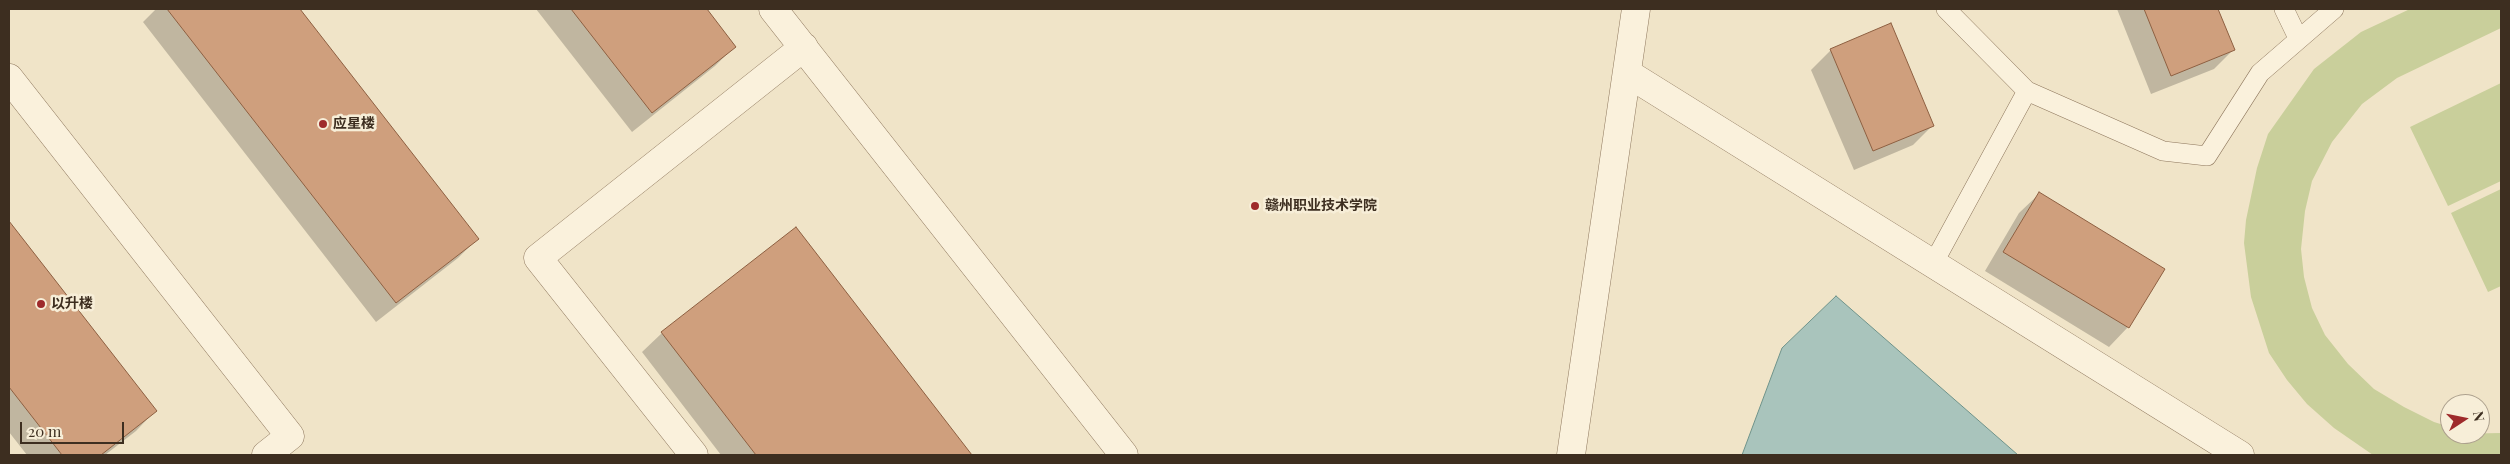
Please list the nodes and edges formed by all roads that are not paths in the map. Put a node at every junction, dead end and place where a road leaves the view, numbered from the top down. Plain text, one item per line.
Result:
1 (773, 9) edge
2 (1636, 9) edge
3 (1946, 9) edge
4 (2284, 9) edge
5 (2334, 9) edge
6 (2298, 38) junction
7 (804, 47) junction
8 (1627, 73) junction
9 (9, 78) edge
10 (2027, 91) junction
11 (1933, 264) junction
12 (266, 455) edge
13 (694, 455) edge
14 (1124, 455) edge
15 (1571, 455) edge
16 (2240, 455) edge

1 - 7 street
2 - 8 street
3 - 10 lane
4 - 6 lane
5 - 6 lane
6 - 10 lane
7 - 13 street
7 - 14 street
8 - 11 street
8 - 15 street
9 - 12 street
10 - 11 lane
11 - 16 street

